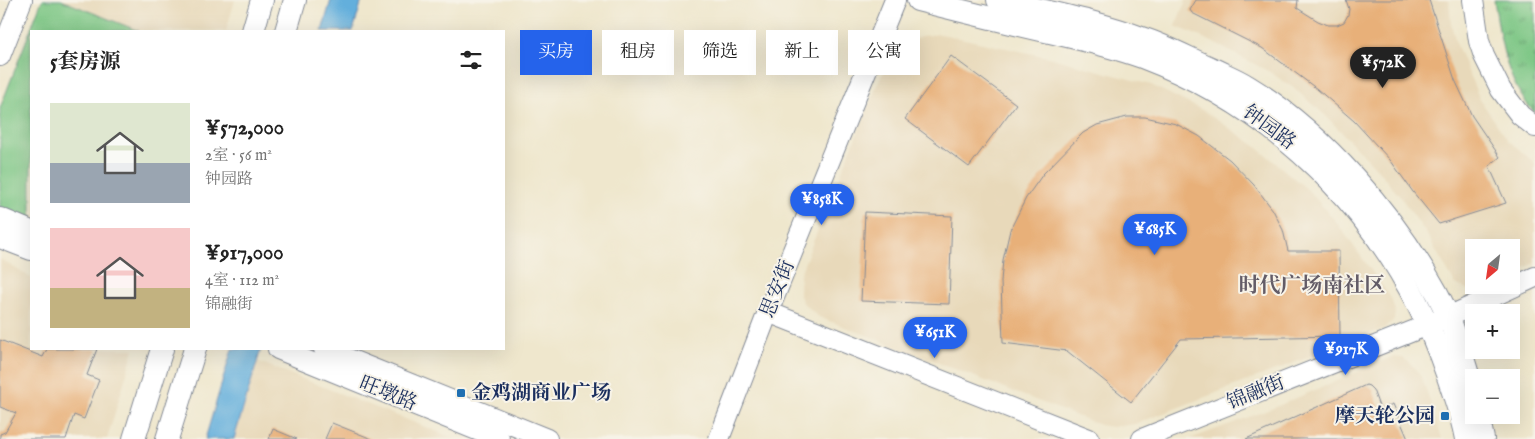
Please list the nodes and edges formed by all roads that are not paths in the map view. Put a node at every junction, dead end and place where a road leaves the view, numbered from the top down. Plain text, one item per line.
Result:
1 (22, 0) edge
2 (262, 0) edge
3 (295, 0) edge
4 (895, 0) edge
5 (918, 0) edge
6 (998, 0) edge
7 (1473, 0) edge
8 (253, 30) edge
9 (286, 30) edge
10 (0, 56) edge
11 (1535, 127) edge
12 (0, 218) edge
13 (30, 231) edge
14 (0, 238) edge
15 (30, 250) edge
16 (1535, 277) edge
17 (768, 312) junction
18 (1438, 320) junction
19 (162, 350) edge
20 (195, 350) edge
21 (280, 350) edge
22 (326, 350) edge
23 (1466, 369) edge
24 (1480, 424) edge
25 (134, 439) edge
26 (167, 439) edge
27 (498, 439) edge
28 (546, 439) edge
29 (719, 439) edge
30 (1089, 439) edge
31 (1142, 439) edge
32 (1466, 439) edge
33 (1483, 439) edge

1 - 10 street
2 - 8 main road
3 - 9 main road
4 - 17 street, 思安街
5 - 18 main road, 钟园路
6 - 18 main road, 钟园路
7 - 11 street
12 - 13 street
14 - 15 street
16 - 18 street, 锦融街
17 - 29 street, 思安街
17 - 30 street
18 - 23 main road, 钟园路
18 - 31 street, 锦融街
18 - 32 main road, 钟园路
19 - 25 main road
20 - 26 main road
21 - 27 street, 旺墩路
22 - 28 street, 旺墩路
24 - 33 main road

